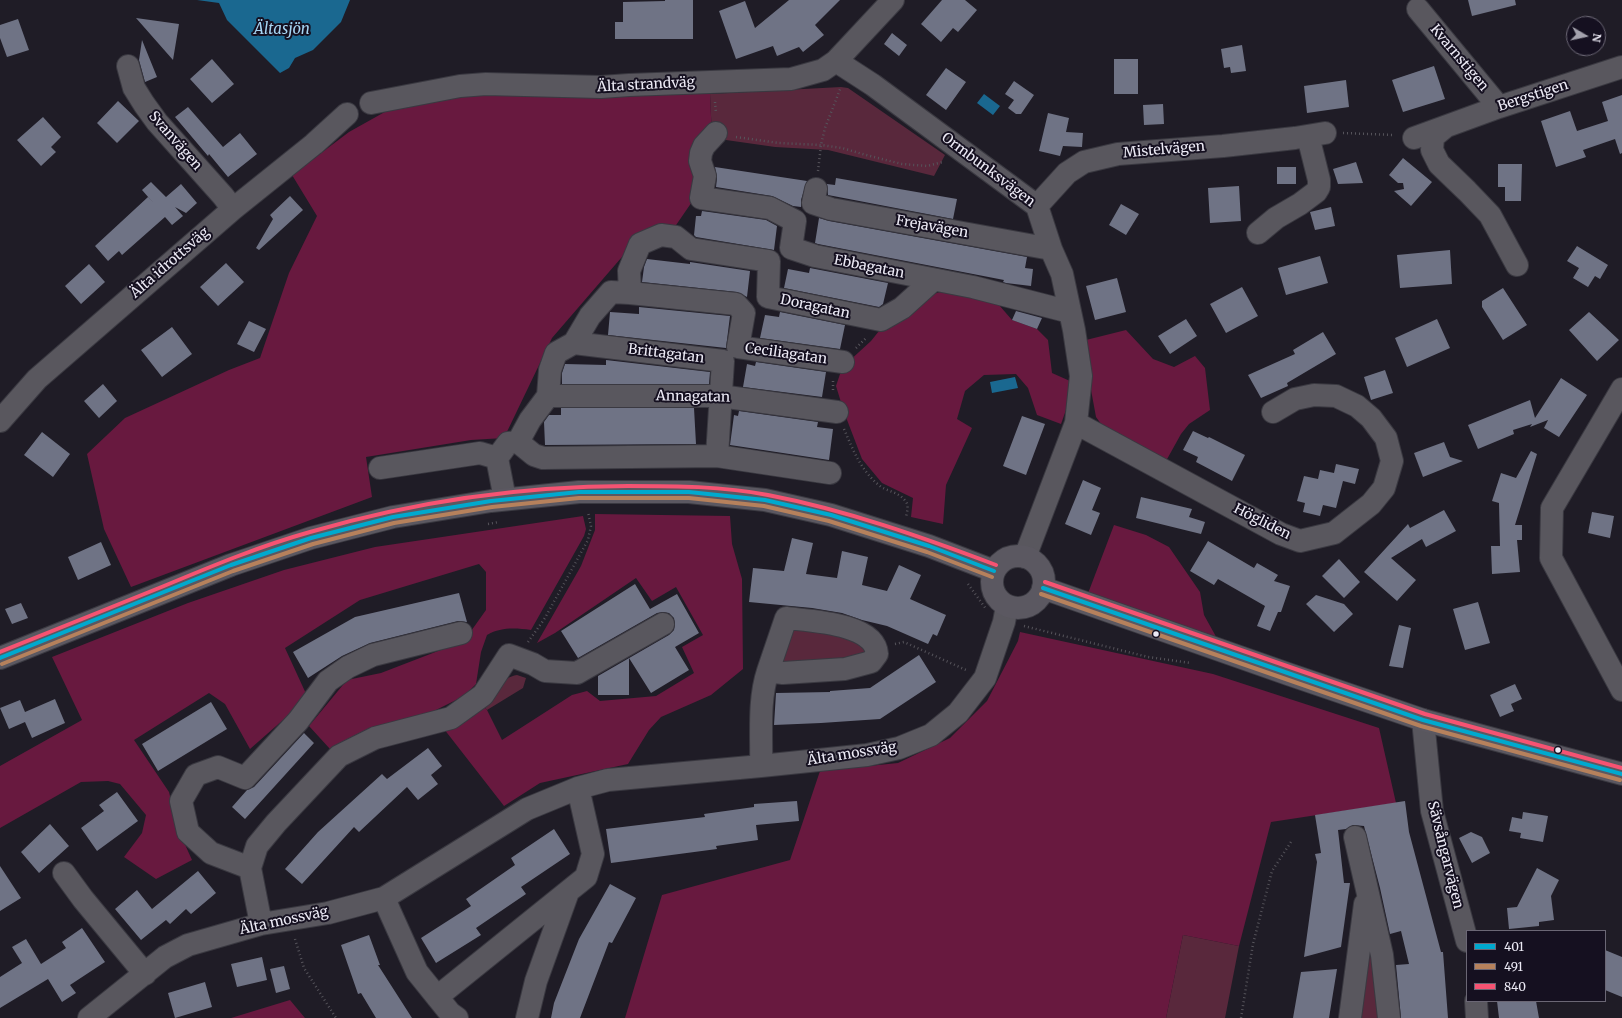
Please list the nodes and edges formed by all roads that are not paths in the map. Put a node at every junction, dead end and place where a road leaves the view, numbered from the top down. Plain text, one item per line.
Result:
1 (893, 0) edge
2 (1418, 9) dead end
3 (836, 61) junction
4 (128, 66) dead end
5 (1622, 67) edge
6 (371, 103) dead end
7 (1500, 107) junction
8 (347, 114) dead end
9 (1444, 128) junction
10 (716, 133) road end
11 (1414, 138) road end
12 (815, 196) road end
13 (1037, 206) junction
14 (233, 209) junction
15 (1258, 233) dead end
16 (1051, 249) junction
17 (1517, 265) dead end
18 (933, 280) junction
19 (630, 293) junction
20 (1070, 312) junction
21 (574, 343) junction
22 (843, 362) road end
23 (1622, 389) edge
24 (548, 396) junction
25 (720, 396) junction
26 (837, 412) road end
27 (1273, 412) dead end
28 (0, 419) edge
29 (1076, 423) junction
30 (518, 442) junction
31 (717, 456) junction
32 (497, 458) junction
33 (380, 468) dead end
34 (830, 473) dead end
35 (505, 499) junction
36 (1025, 557) junction
37 (994, 571) junction
38 (1043, 588) junction
39 (1007, 606) junction
40 (663, 624) dead end
41 (461, 634) dead end
42 (0, 658) edge
43 (768, 671) junction
44 (1622, 690) edge
45 (1423, 720) junction
46 (761, 766) junction
47 (1622, 774) edge
48 (578, 788) junction
49 (1355, 837) dead end
50 (250, 868) junction
51 (64, 873) dead end
52 (568, 891) junction
53 (1367, 891) junction
54 (384, 898) junction
55 (261, 924) junction
56 (1466, 938) edge
57 (145, 974) junction
58 (437, 997) junction
59 (1476, 1002) edge
60 (89, 1018) edge
61 (456, 1018) edge
62 (527, 1018) edge
63 (1350, 1018) edge
64 (1388, 1018) edge
65 (1478, 1018) edge

1 - 3 street, Älta strandväg
2 - 7 street, Kvarnstigen
3 - 6 street, Älta strandväg
3 - 13 street, Ormbunksvägen
4 - 14 street, Svanvägen
5 - 7 street, Bergstigen
7 - 9 street, Bergstigen
8 - 14 street, Älta idrottsväg
9 - 11 street, Bergstigen
9 - 17 street
10 - 18 street, Ebbagatan
12 - 16 street, Frejavägen
13 - 15 street, Mistelvägen
13 - 16 street, Ormbunksvägen
14 - 28 street, Älta idrottsväg
16 - 20 street, Ormbunksvägen
18 - 19 street, Doragatan
18 - 20 street, Ebbagatan
19 - 21 street
19 - 22 street, Ceciliagatan
20 - 29 street, Ormbunksvägen
21 - 24 street
21 - 25 street, Brittagatan
23 - 44 street
24 - 25 street, Annagatan
24 - 30 street
25 - 26 street, Annagatan
25 - 31 street
27 - 29 street, Högliden
29 - 36 street, Ormbunksvägen
30 - 31 street
30 - 32 street
31 - 34 street
32 - 33 street
32 - 35 street
35 - 37 main road
35 - 42 main road
36 - 37 main road
36 - 38 main road
37 - 39 main road
38 - 39 main road
38 - 45 main road
39 - 46 street, Älta mossväg
40 - 50 street
41 - 50 street
43 - 43 street
43 - 46 street
45 - 47 main road
45 - 56 street, Sävsångarvägen
46 - 48 street, Älta mossväg
48 - 52 street
48 - 54 street, Älta mossväg
49 - 53 street
50 - 55 street
51 - 57 street
52 - 58 street
52 - 62 street
53 - 63 street
53 - 64 street
54 - 55 street, Älta mossväg
54 - 58 street
55 - 57 street, Älta mossväg
57 - 60 street, Älta mossväg
58 - 61 street
59 - 65 street

